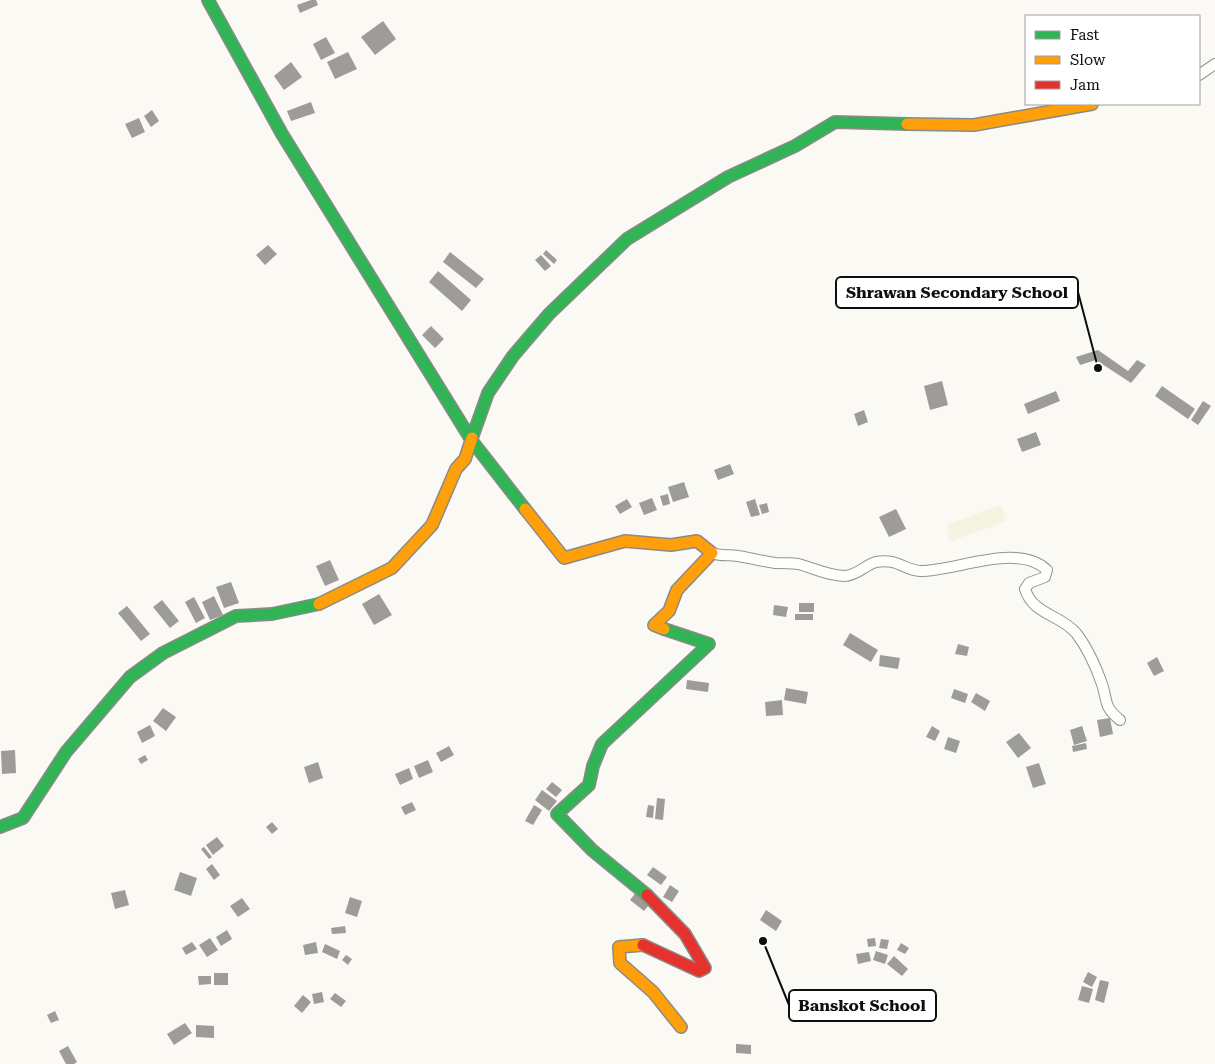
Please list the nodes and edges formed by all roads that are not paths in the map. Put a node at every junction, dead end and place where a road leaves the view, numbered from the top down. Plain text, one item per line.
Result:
1 (208, 0) edge
2 (1215, 64) edge
3 (1200, 74) edge
4 (1086, 105) edge
5 (472, 441) junction
6 (712, 553) junction
7 (1120, 720) dead end
8 (0, 827) edge
9 (682, 1026) dead end

1 - 5 street
2 - 3 street
4 - 5 street
5 - 6 street
5 - 8 street
6 - 7 street
6 - 9 street

